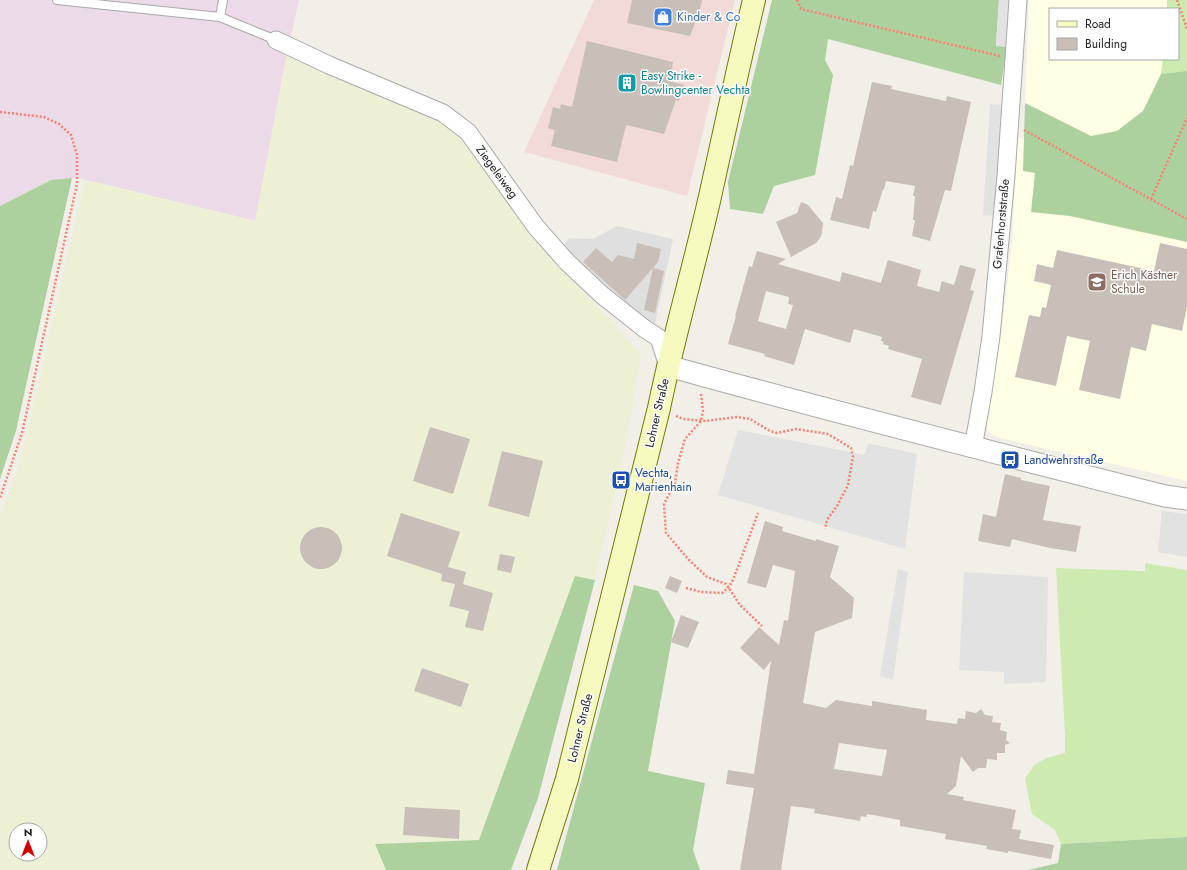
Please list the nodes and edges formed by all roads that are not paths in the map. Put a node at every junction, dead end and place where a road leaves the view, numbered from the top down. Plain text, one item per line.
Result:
1 (57, 0) edge
2 (223, 0) edge
3 (754, 0) edge
4 (1018, 0) edge
5 (220, 17) junction
6 (276, 40) joint
7 (668, 366) junction
8 (973, 448) junction
9 (1187, 499) edge
10 (538, 870) edge

1 - 5 lane
2 - 5 lane
3 - 7 main road, Lohner Straße
4 - 8 street, Grafenhorststraße
5 - 6 lane
6 - 7 street, Ziegeleiweg
7 - 8 street
7 - 10 main road, Lohner Straße
8 - 9 street

